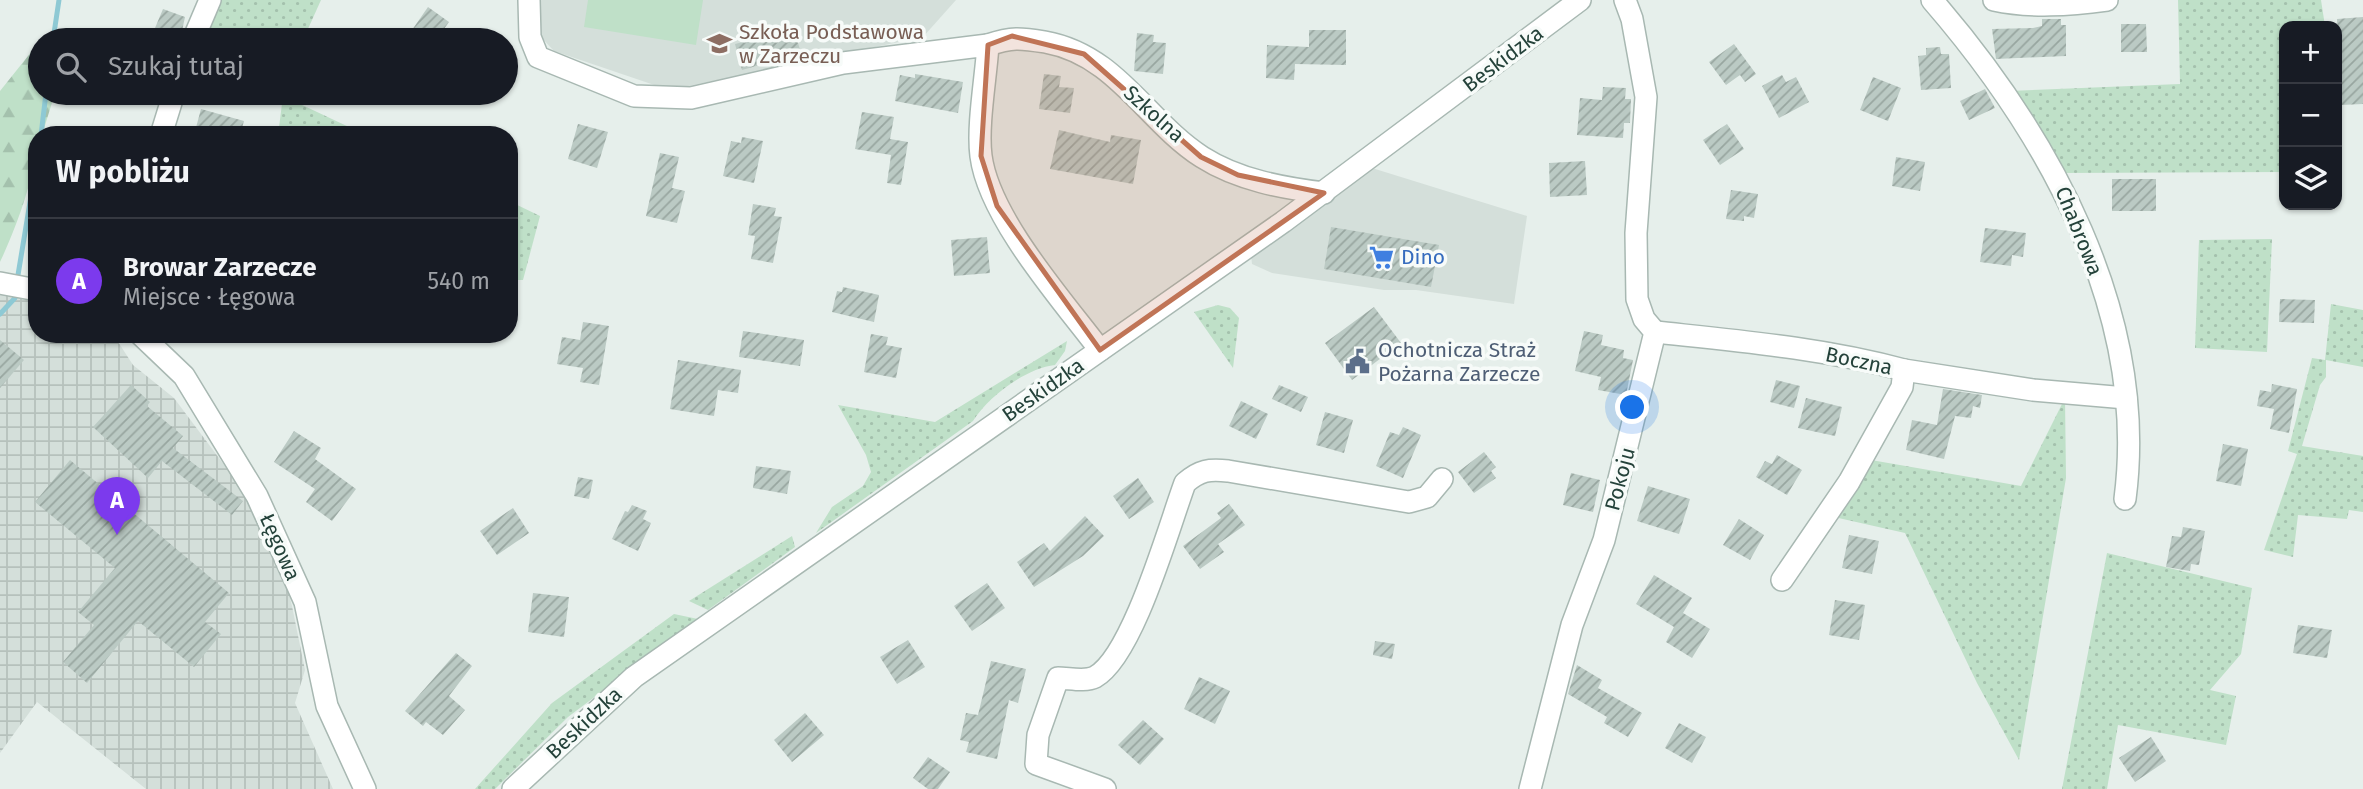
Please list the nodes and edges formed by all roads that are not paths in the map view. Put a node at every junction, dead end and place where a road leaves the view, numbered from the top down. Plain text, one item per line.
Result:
1 (210, 0) edge
2 (529, 0) edge
3 (1580, 0) edge
4 (1625, 0) edge
5 (1932, 0) edge
6 (1994, 0) edge
7 (2107, 0) edge
8 (198, 28) edge
9 (988, 45) junction
10 (170, 105) edge
11 (164, 126) edge
12 (1324, 193) junction
13 (0, 283) edge
14 (28, 288) edge
15 (1656, 332) junction
16 (149, 343) edge
17 (1100, 350) junction
18 (1904, 370) junction
19 (2126, 398) junction
20 (1442, 479) dead end
21 (2125, 499) dead end
22 (1782, 580) dead end
23 (365, 789) edge
24 (513, 789) edge
25 (1105, 789) edge
26 (1530, 789) edge

1 - 8 street
2 - 9 street, Szkolna
3 - 12 street, Beskidzka
4 - 15 street
5 - 19 street, Chabrowa
6 - 7 street
9 - 12 street, Szkolna
9 - 17 street
10 - 11 street
12 - 17 street, Beskidzka
13 - 14 street
15 - 18 street, Boczna
15 - 26 street, Pokoju
16 - 23 street, Łęgowa
17 - 24 street, Beskidzka
18 - 19 street
18 - 22 street, Boczna
19 - 21 street, Chabrowa
20 - 25 street

